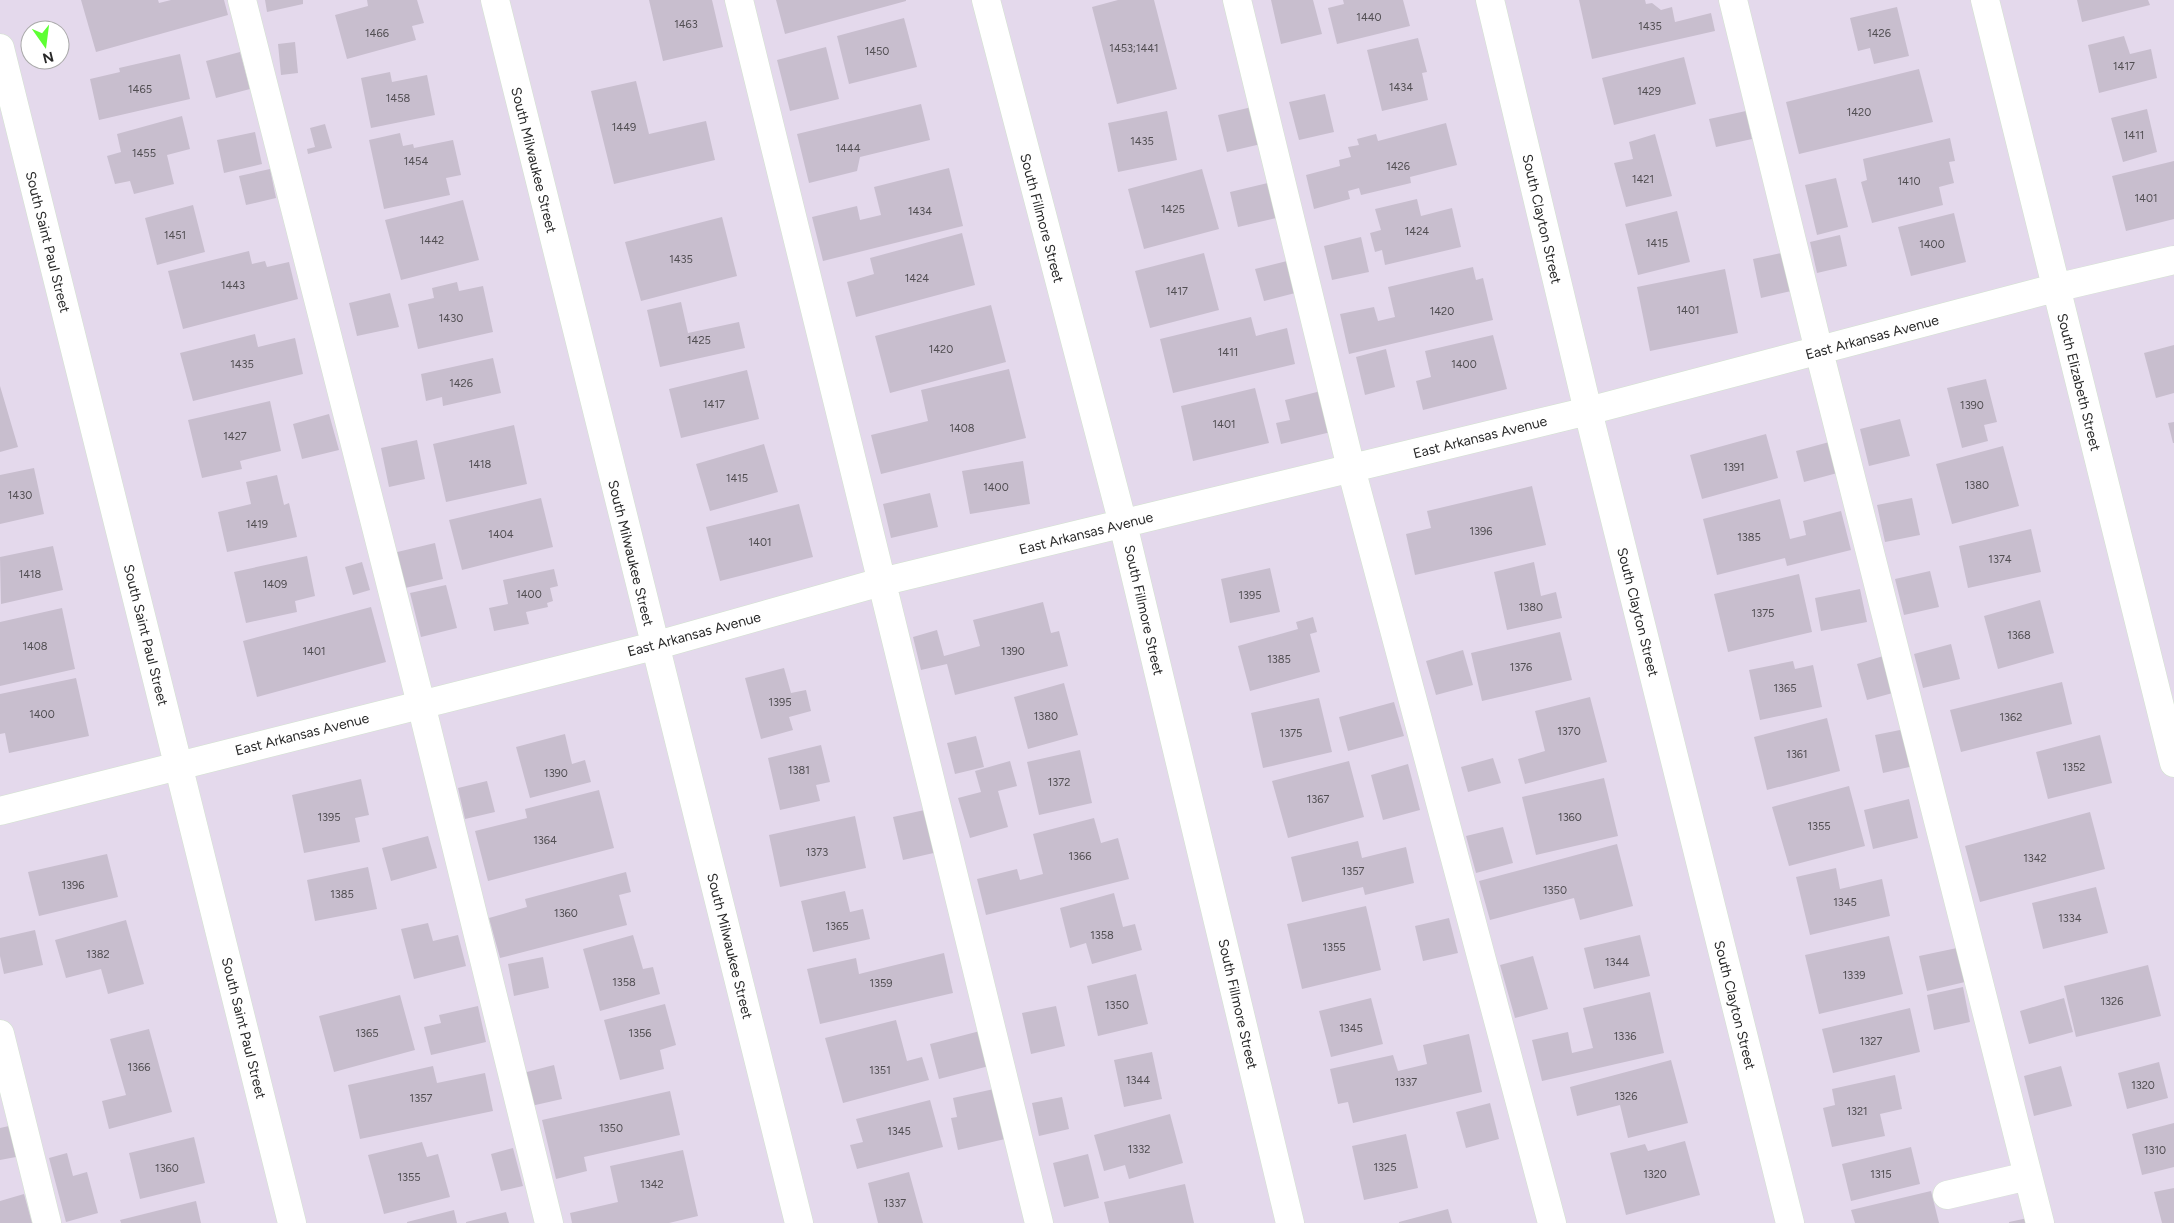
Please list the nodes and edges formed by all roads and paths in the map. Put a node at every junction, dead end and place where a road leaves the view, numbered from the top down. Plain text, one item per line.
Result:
1 (242, 0) edge
2 (495, 0) edge
3 (739, 0) edge
4 (986, 0) edge
5 (1237, 0) edge
6 (1490, 0) edge
7 (1733, 0) edge
8 (1985, 0) edge
9 (0, 48) edge
10 (2174, 260) edge
11 (2056, 288) junction
12 (1819, 351) junction
13 (1588, 411) junction
14 (1351, 468) junction
15 (1123, 524) junction
16 (881, 582) junction
17 (654, 646) junction
18 (421, 704) junction
19 (2174, 763) edge
20 (178, 765) junction
21 (0, 811) edge
22 (0, 1034) edge
23 (2028, 1176) junction
24 (1947, 1196) dead end
25 (46, 1223) edge
26 (292, 1223) edge
27 (549, 1223) edge
28 (799, 1223) edge
29 (1039, 1223) edge
30 (1290, 1223) edge
31 (1552, 1223) edge
32 (1790, 1223) edge
33 (2040, 1223) edge

1 - 18 street
2 - 17 street, South Milwaukee Street
3 - 16 street
4 - 15 street, South Fillmore Street
5 - 14 street
6 - 13 street, South Clayton Street
7 - 12 street
8 - 11 street, South Elizabeth Street
9 - 20 street, South Saint Paul Street
10 - 11 street, East Arkansas Avenue
11 - 12 street, East Arkansas Avenue
11 - 19 street, South Elizabeth Street
12 - 13 street, East Arkansas Avenue
12 - 23 street
13 - 14 street, East Arkansas Avenue
13 - 32 street, South Clayton Street
14 - 15 street, East Arkansas Avenue
14 - 31 street
15 - 16 street, East Arkansas Avenue
15 - 30 street, South Fillmore Street
16 - 17 street, East Arkansas Avenue
16 - 29 street
17 - 18 street, East Arkansas Avenue
17 - 28 street, South Milwaukee Street
18 - 20 street, East Arkansas Avenue
18 - 27 street
20 - 21 street, East Arkansas Avenue
20 - 26 street, South Saint Paul Street
22 - 25 street
23 - 24 street
23 - 33 street

